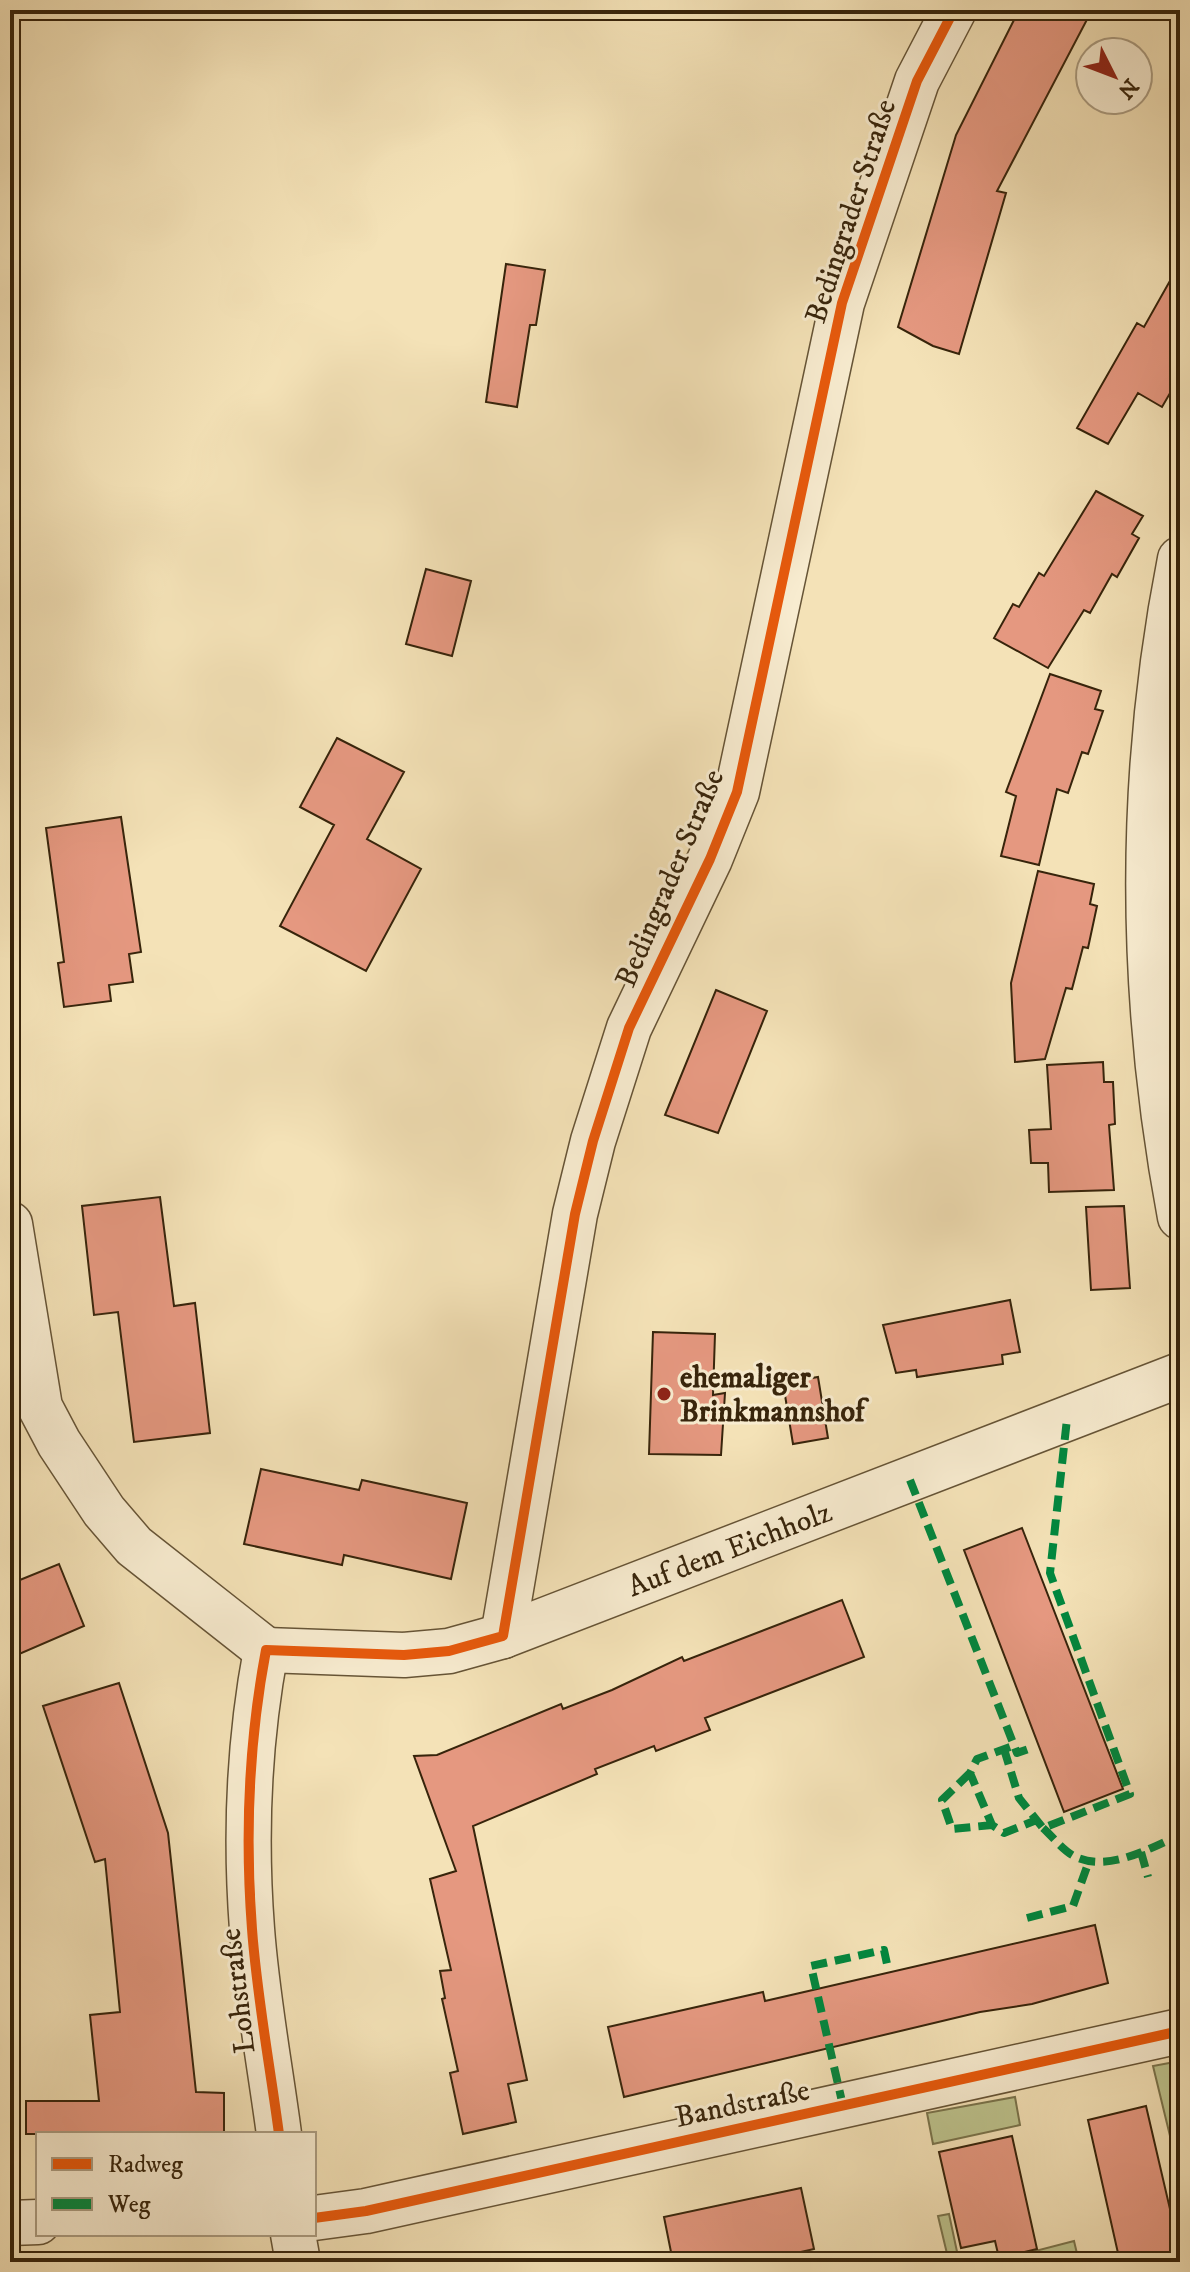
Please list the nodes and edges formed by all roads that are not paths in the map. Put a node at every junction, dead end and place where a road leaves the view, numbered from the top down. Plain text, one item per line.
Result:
1 (954, 10) edge
2 (1180, 559) edge
3 (1180, 1217) edge
4 (10, 1224) edge
5 (1180, 1375) edge
6 (503, 1636) junction
7 (266, 1650) junction
8 (1180, 2031) edge
9 (279, 2132) edge
10 (316, 2218) edge
11 (36, 2222) edge
12 (10, 2223) edge
13 (293, 2236) edge
14 (298, 2262) edge

1 - 6 street, Bedingrader Straße
2 - 3 street
4 - 7 street
5 - 6 street, Auf dem Eichholz
6 - 7 street, Auf dem Eichholz
7 - 9 street, Lohstraße
8 - 10 street, Bandstraße
11 - 12 street
13 - 14 street

